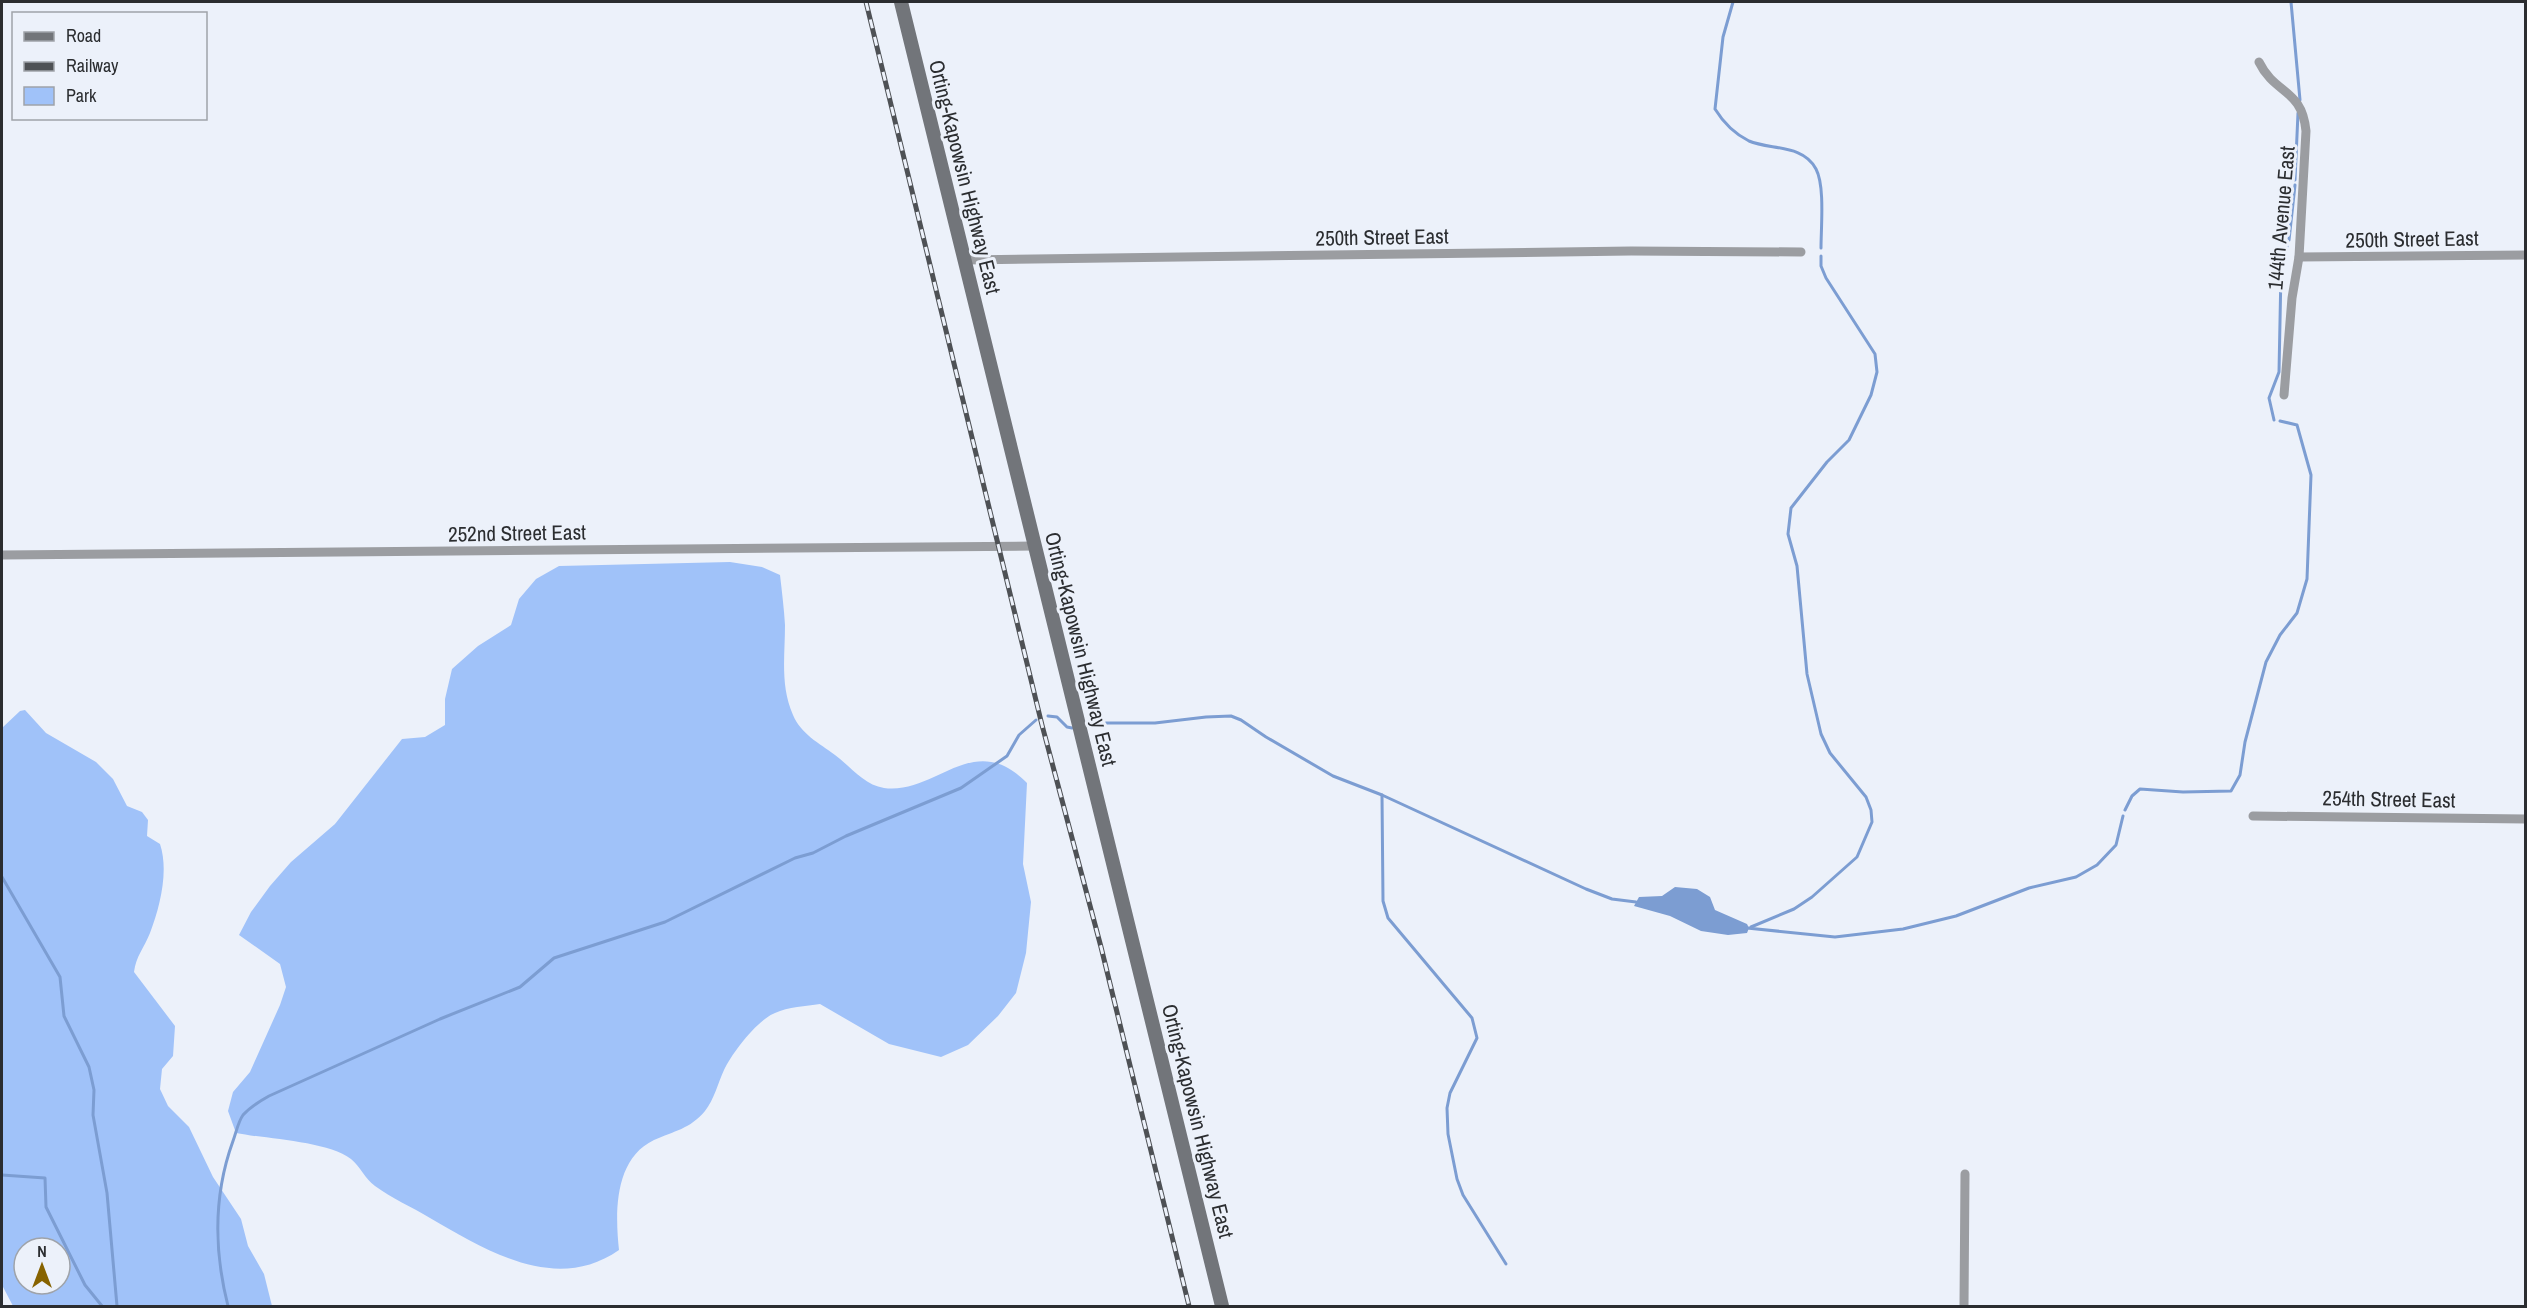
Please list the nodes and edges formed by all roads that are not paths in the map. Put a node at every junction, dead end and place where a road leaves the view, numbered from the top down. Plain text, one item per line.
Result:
1 (901, 2) edge
2 (2259, 62) dead end
3 (1801, 252) dead end
4 (2526, 255) edge
5 (2299, 257) junction
6 (964, 260) junction
7 (2284, 395) dead end
8 (1034, 546) junction
9 (2, 555) edge
10 (2253, 816) dead end
11 (2526, 819) edge
12 (1965, 1174) dead end
13 (1222, 1306) edge
14 (1964, 1306) edge

1 - 6 main road, Orting-Kapowsin Highway East
2 - 5 street, 144th Avenue East
3 - 6 street, 250th Street East
4 - 5 street, 250th Street East
5 - 7 street, 144th Avenue East
6 - 8 main road, Orting-Kapowsin Highway East
8 - 9 street, 252nd Street East
8 - 13 main road, Orting-Kapowsin Highway East
10 - 11 street, 254th Street East
12 - 14 street

